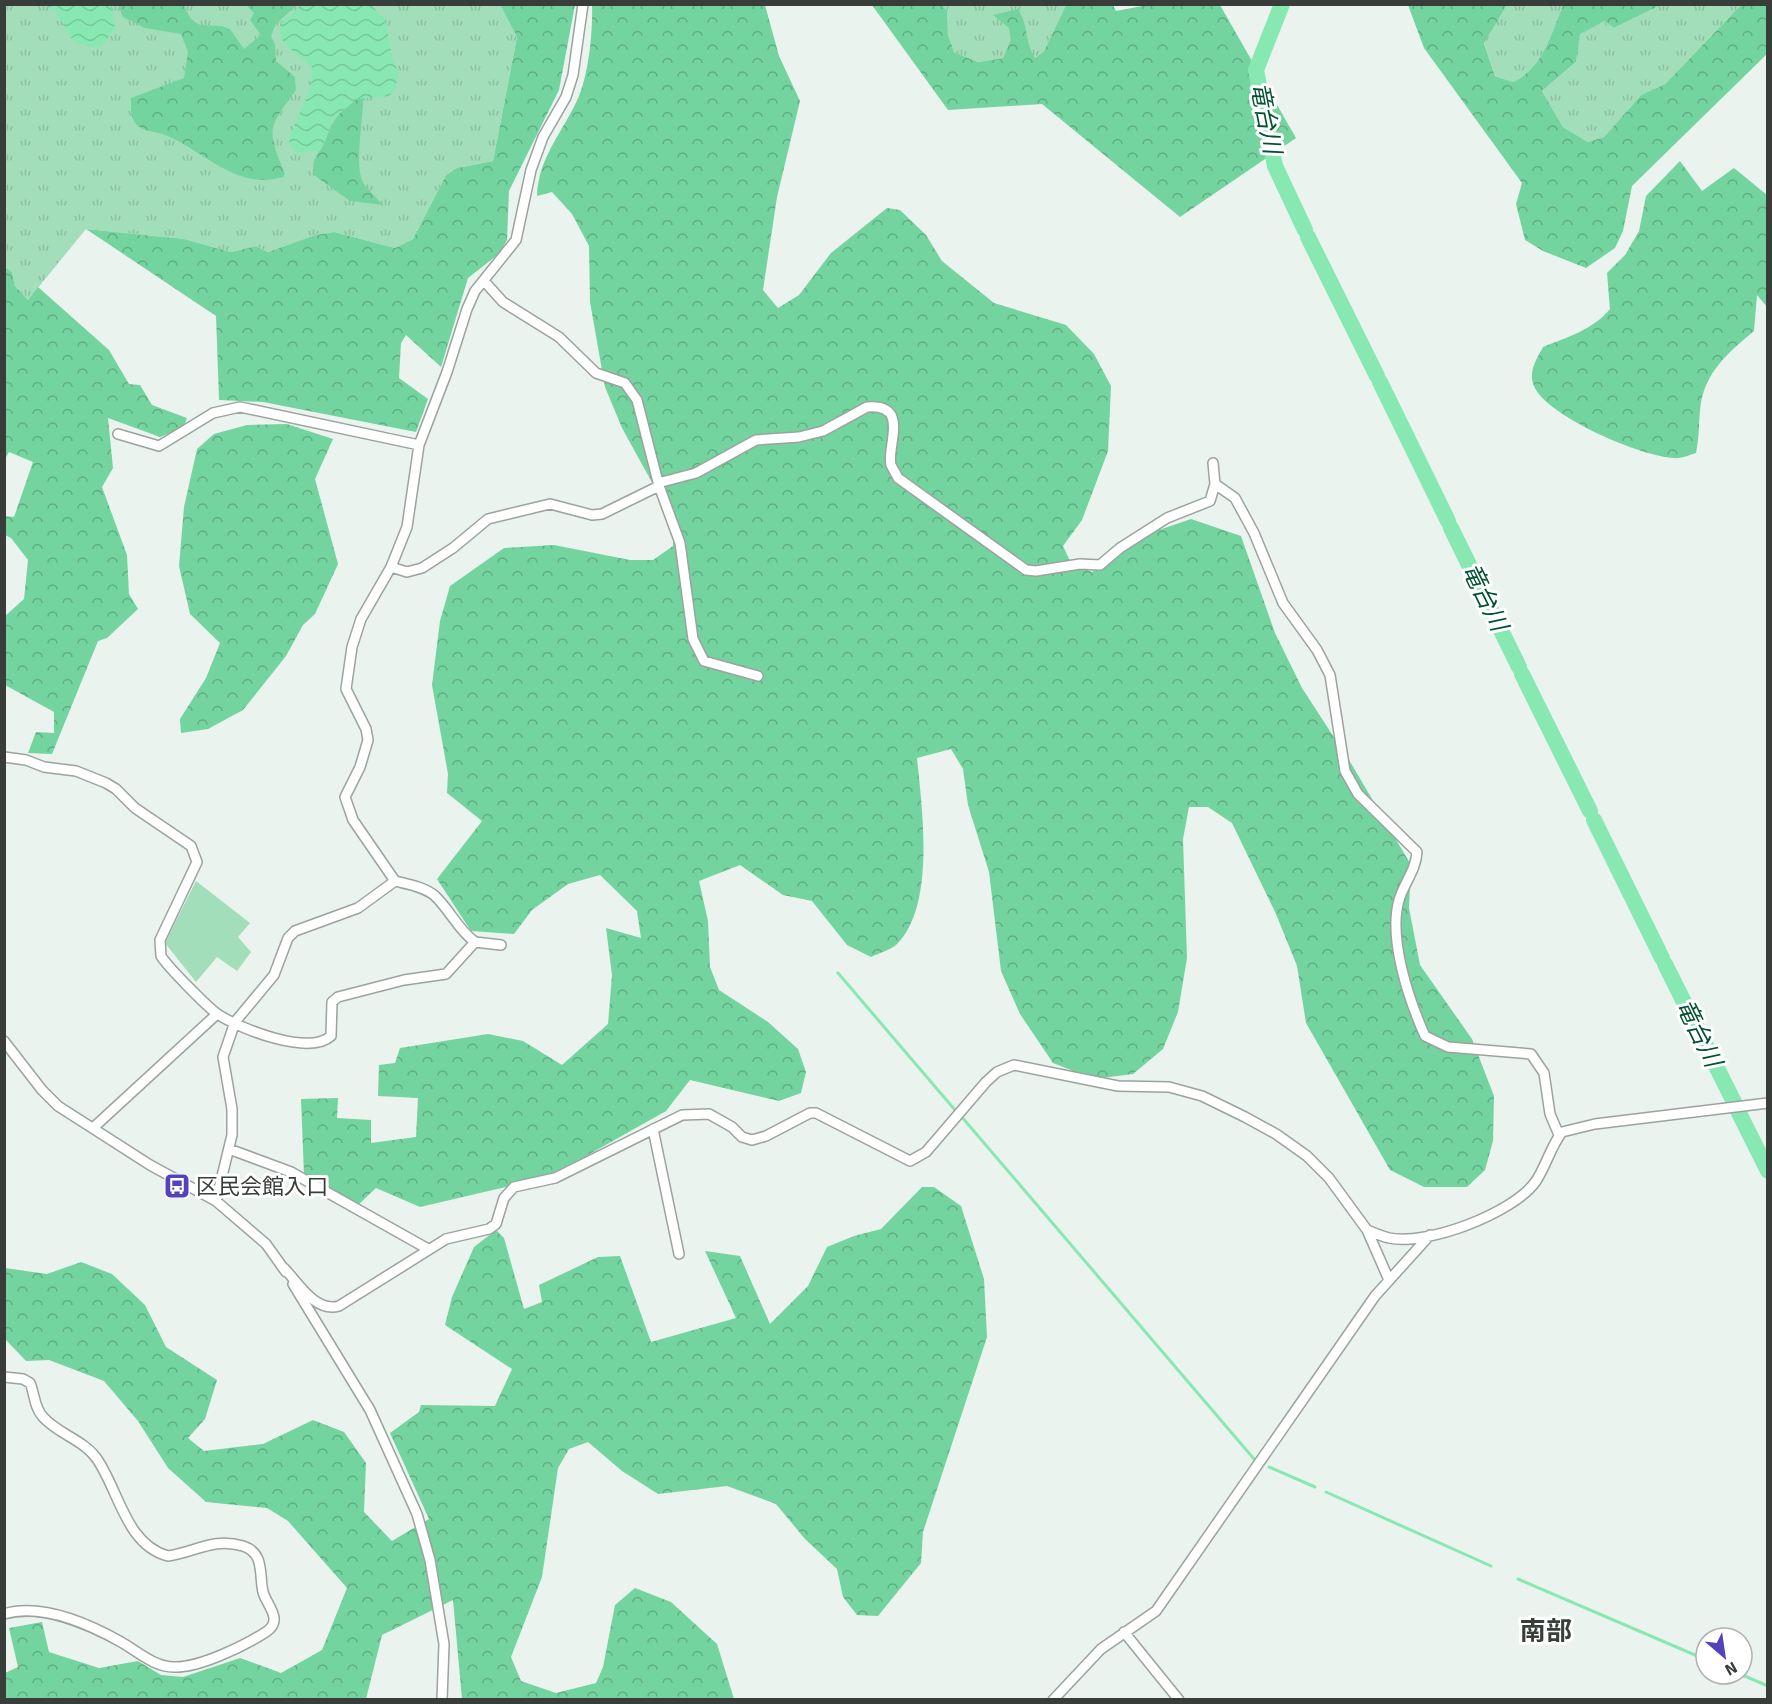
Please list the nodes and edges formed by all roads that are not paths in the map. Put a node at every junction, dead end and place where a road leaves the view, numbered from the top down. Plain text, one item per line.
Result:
1 (583, 4) edge
2 (484, 281) junction
3 (118, 434) dead end
4 (419, 445) junction
5 (1213, 463) dead end
6 (1215, 484) junction
7 (659, 485) junction
8 (391, 567) junction
9 (758, 676) dead end
10 (4, 757) edge
11 (395, 881) junction
12 (475, 942) junction
13 (501, 945) dead end
14 (217, 1014) junction
15 (235, 1023) junction
16 (4, 1041) edge
17 (1767, 1104) edge
18 (93, 1128) junction
19 (653, 1129) junction
20 (1559, 1135) junction
21 (229, 1149) junction
22 (216, 1201) junction
23 (1367, 1230) junction
24 (1430, 1235) junction
25 (428, 1249) junction
26 (679, 1254) dead end
27 (284, 1268) junction
28 (1389, 1280) junction
29 (4, 1377) edge
30 (4, 1614) edge
31 (1124, 1632) junction
32 (442, 1700) edge
33 (1053, 1700) edge
34 (1179, 1700) edge

1 - 2 street
2 - 4 street
2 - 7 street
3 - 4 street
4 - 8 street
5 - 6 street
6 - 7 street
6 - 20 street
7 - 8 street
7 - 9 street
8 - 11 street
10 - 14 street
11 - 12 street
11 - 15 street
12 - 13 street
12 - 15 street
14 - 15 street
14 - 18 street
15 - 21 street
16 - 18 street
17 - 20 street
18 - 22 street
19 - 23 street
19 - 25 street
19 - 26 street
20 - 24 street
21 - 22 street
21 - 25 street
22 - 27 street
23 - 24 street
23 - 28 street
24 - 28 street
25 - 27 street
27 - 32 street
28 - 31 street
29 - 30 street
31 - 33 street
31 - 34 street

